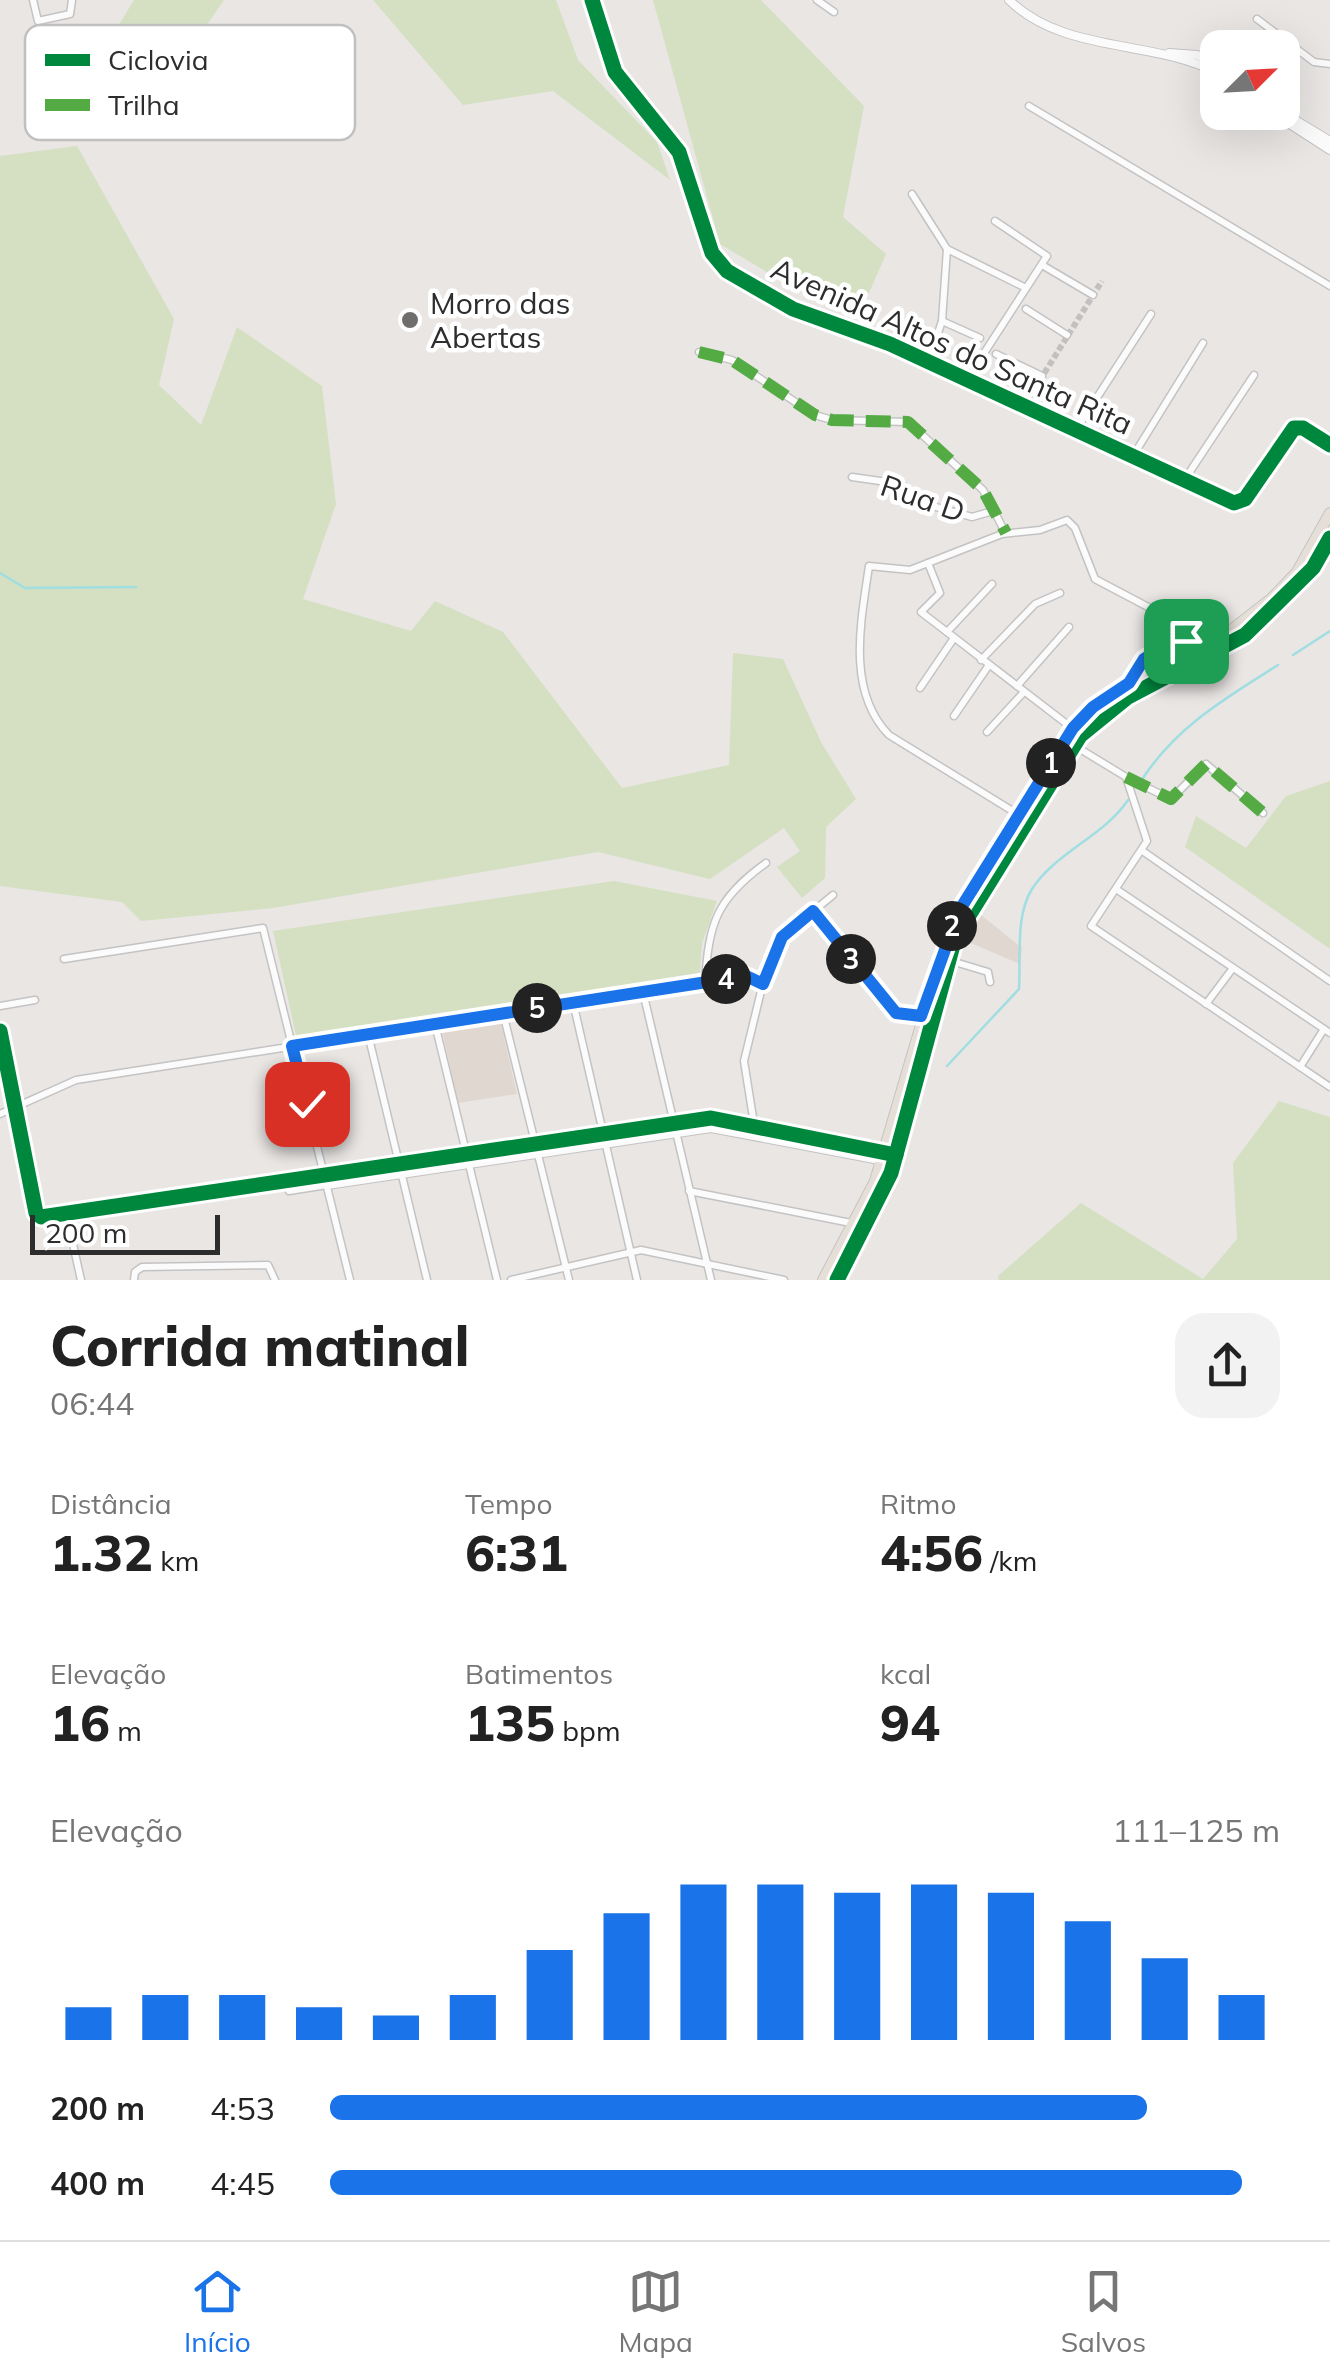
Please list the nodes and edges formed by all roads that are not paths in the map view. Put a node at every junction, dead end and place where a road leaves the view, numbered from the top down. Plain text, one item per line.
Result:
1 (33, 0) edge
2 (72, 0) edge
3 (592, 0) edge
4 (818, 0) edge
5 (1010, 0) edge
6 (834, 12) dead end
7 (1257, 19) dead end
8 (1169, 53) junction
9 (1200, 55) edge
10 (1330, 64) edge
11 (1200, 66) edge
12 (1029, 106) dead end
13 (1300, 123) edge
14 (1299, 130) edge
15 (1330, 141) edge
16 (1330, 150) edge
17 (912, 194) dead end
18 (995, 220) dead end
19 (947, 249) junction
20 (1042, 265) junction
21 (1330, 286) edge
22 (1026, 288) junction
23 (1093, 295) dead end
24 (1026, 309) dead end
25 (1151, 314) dead end
26 (942, 321) junction
27 (1067, 335) dead end
28 (980, 338) dead end
29 (1203, 343) dead end
30 (699, 352) dead end
31 (996, 354) dead end
32 (925, 361) junction
33 (1254, 375) dead end
34 (1042, 376) dead end
35 (966, 382) junction
36 (1030, 396) tunnel mouth
37 (1023, 407) junction
38 (1075, 432) junction
39 (1330, 446) edge
40 (1133, 456) junction
41 (852, 477) dead end
42 (1185, 479) junction
43 (993, 511) junction
44 (1330, 514) edge
45 (1006, 533) junction
46 (1330, 538) edge
47 (928, 563) junction
48 (992, 584) dead end
49 (1060, 592) dead end
50 (1069, 627) dead end
51 (1226, 634) junction
52 (951, 635) junction
53 (1176, 638) junction
54 (1224, 650) junction
55 (1144, 659) junction
56 (981, 660) junction
57 (989, 665) junction
58 (1146, 674) junction
59 (1162, 681) junction
60 (1129, 683) junction
61 (1016, 686) junction
62 (920, 688) dead end
63 (1024, 692) junction
64 (954, 716) dead end
65 (1073, 728) junction
66 (987, 732) dead end
67 (1074, 745) junction
68 (1126, 777) junction
69 (1263, 813) dead end
70 (1019, 815) junction
71 (1144, 852) junction
72 (766, 864) dead end
73 (1116, 888) junction
74 (833, 895) dead end
75 (813, 911) junction
76 (64, 959) dead end
77 (947, 960) junction
78 (1234, 968) junction
79 (1330, 981) edge
80 (705, 982) junction
81 (990, 982) dead end
82 (763, 984) junction
83 (644, 992) junction
84 (35, 1000) dead end
85 (573, 1002) junction
86 (1206, 1004) junction
87 (0, 1006) edge
88 (503, 1013) junction
89 (921, 1016) junction
90 (435, 1024) junction
91 (0, 1031) edge
92 (1327, 1031) edge
93 (368, 1034) junction
94 (292, 1046) junction
95 (1300, 1067) junction
96 (1330, 1087) edge
97 (16, 1110) junction
98 (0, 1114) edge
99 (674, 1128) junction
100 (755, 1132) junction
101 (604, 1140) junction
102 (536, 1150) junction
103 (889, 1158) junction
104 (468, 1160) junction
105 (400, 1170) junction
106 (327, 1182) junction
107 (289, 1190) dead end
108 (689, 1192) junction
109 (66, 1212) junction
110 (852, 1223) junction
111 (631, 1252) junction
112 (707, 1263) junction
113 (566, 1269) junction
114 (81, 1280) edge
115 (134, 1280) edge
116 (276, 1280) edge
117 (350, 1280) edge
118 (426, 1280) edge
119 (497, 1280) edge
120 (511, 1280) edge
121 (569, 1280) edge
122 (638, 1280) edge
123 (711, 1280) edge
124 (784, 1280) edge
125 (823, 1280) edge
126 (836, 1280) edge

1 - 2 street
3 - 32 street, Avenida Altos do Santa Rita
4 - 6 street
5 - 8 street
7 - 10 street
8 - 9 street
8 - 11 street
12 - 21 street
13 - 15 street
14 - 16 street
17 - 19 street
18 - 20 street
19 - 22 street
19 - 26 street
20 - 22 street
20 - 23 street
22 - 35 street
24 - 27 street
25 - 38 street
26 - 28 street
26 - 32 street
29 - 40 street
30 - 43 street
31 - 34 street
32 - 35 street, Avenida Altos do Santa Rita
33 - 42 street
35 - 37 street, Avenida Altos do Santa Rita
36 - 37 street
37 - 38 street, Avenida Altos do Santa Rita
38 - 40 street, Avenida Altos do Santa Rita
39 - 42 street, Avenida Altos do Santa Rita
40 - 42 street, Avenida Altos do Santa Rita
41 - 43 street, Rua D
43 - 45 street
44 - 51 main road
45 - 47 street
45 - 53 street
46 - 54 main road
47 - 52 street
47 - 70 street
48 - 52 street
49 - 56 street
50 - 61 street
51 - 53 street
51 - 54 main road
51 - 58 main road
52 - 56 street
52 - 62 street
53 - 55 street
54 - 59 main road
55 - 58 street
55 - 60 street
56 - 57 street
57 - 61 street
57 - 64 street
58 - 59 main road
58 - 60 main road
59 - 67 main road
60 - 65 main road
61 - 63 street
63 - 65 street
63 - 66 street
65 - 70 main road
67 - 68 street
67 - 77 main road
68 - 69 street
68 - 71 street
70 - 89 main road
71 - 73 street
71 - 79 street
72 - 80 street
73 - 78 street
73 - 86 street
74 - 75 street
75 - 82 street
75 - 89 street
76 - 94 street
77 - 81 street
77 - 103 main road
78 - 86 street
78 - 92 street
80 - 82 street
80 - 83 street
82 - 100 street
83 - 85 street
83 - 99 street
84 - 87 street
85 - 88 street
85 - 101 street
86 - 95 street
88 - 90 street
88 - 102 street
89 - 103 main road
90 - 93 street
90 - 104 street
91 - 97 street
92 - 95 street
93 - 94 street
93 - 105 street
94 - 97 street
94 - 106 street
95 - 96 street
97 - 98 street
97 - 109 street
99 - 100 street
99 - 101 street
99 - 108 street
100 - 103 street
101 - 102 street
101 - 111 street
102 - 104 street
102 - 113 street
103 - 110 main road
103 - 126 main road
104 - 105 street
104 - 119 street
105 - 106 street
105 - 118 street
106 - 107 street
106 - 109 street
106 - 117 street
108 - 110 street
108 - 112 street
109 - 114 street
110 - 125 main road
111 - 112 street
111 - 113 street
111 - 122 street
112 - 123 street
112 - 124 street
113 - 120 street
113 - 121 street
115 - 116 street

